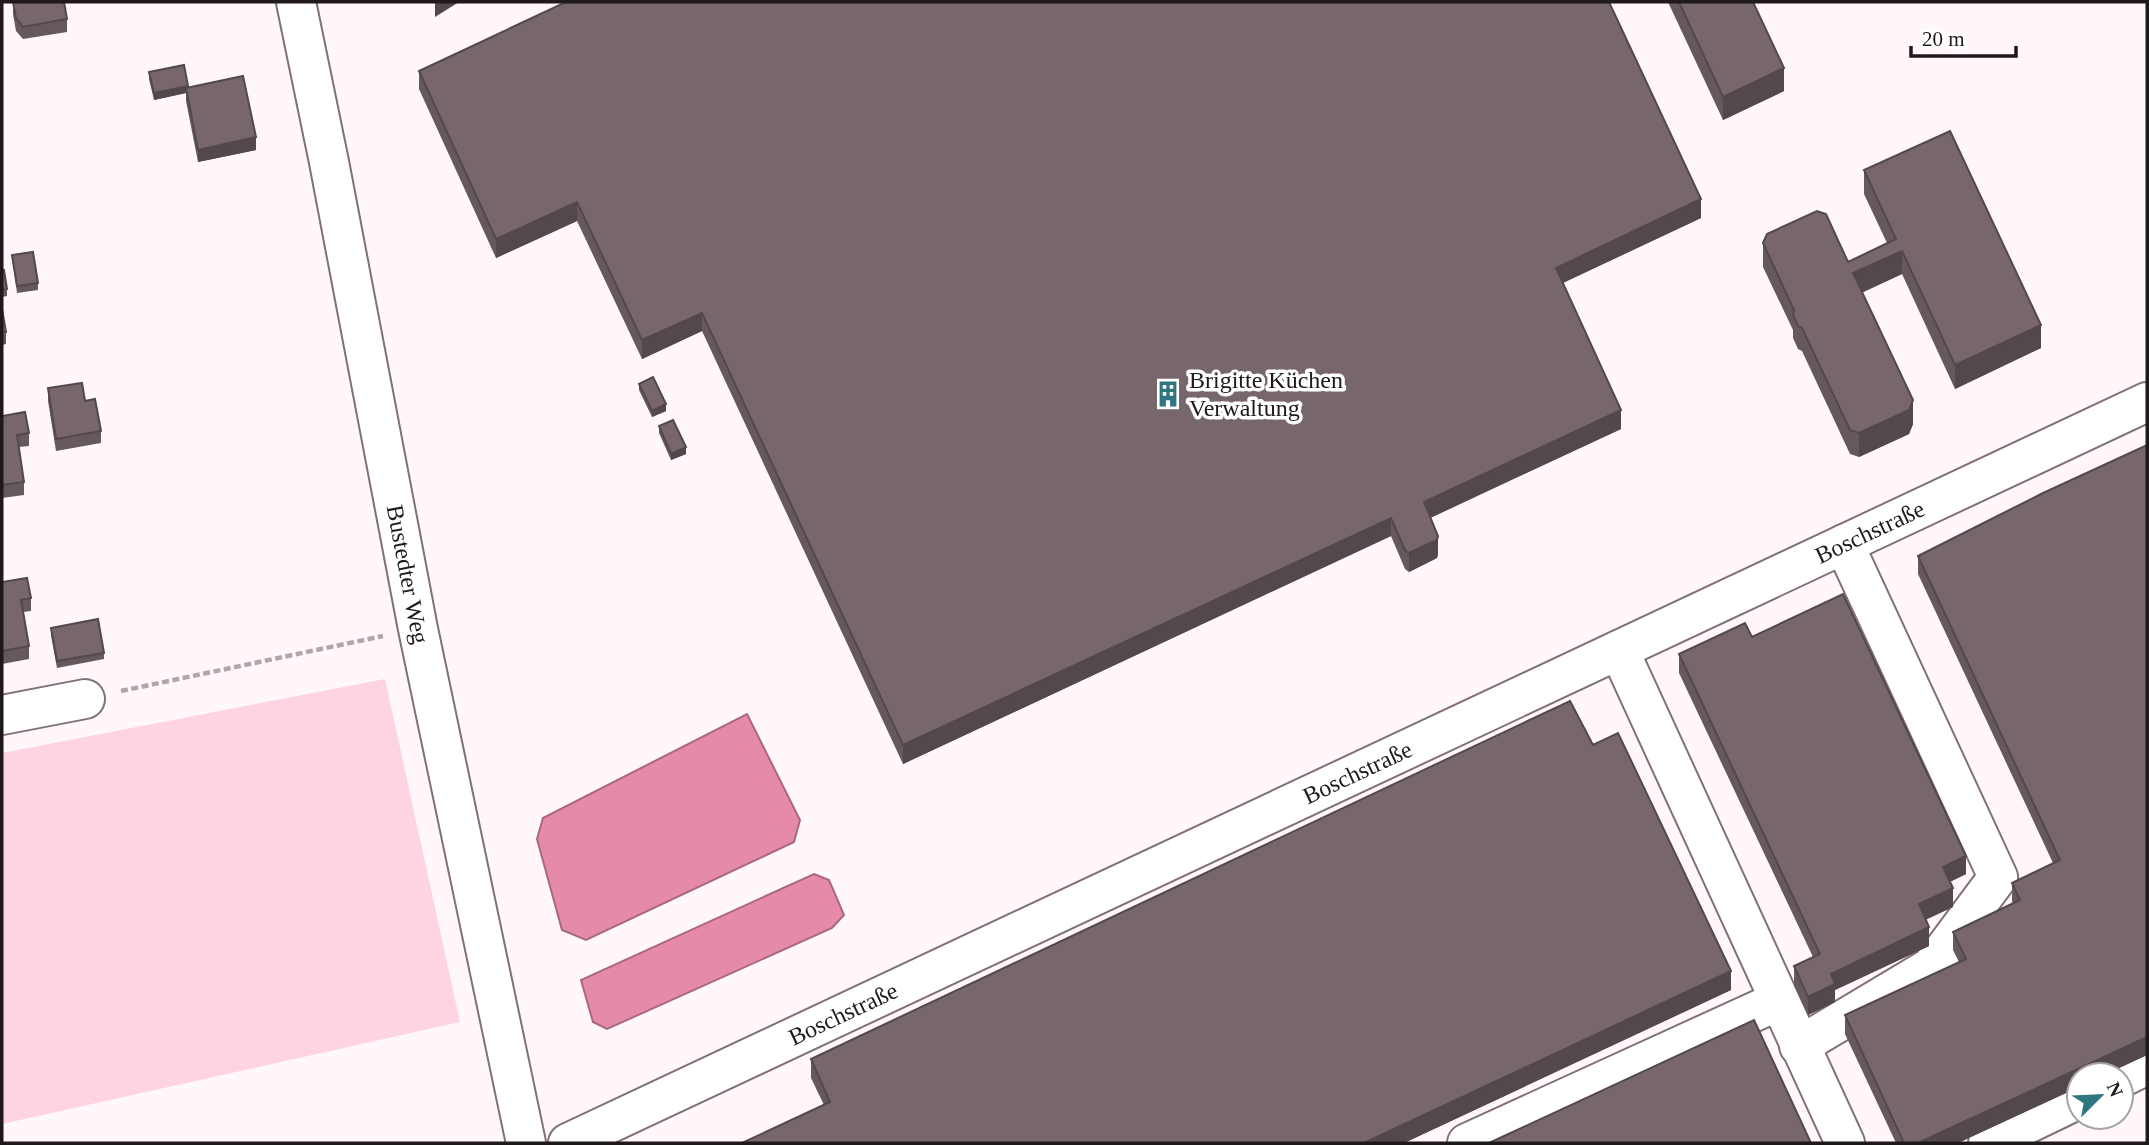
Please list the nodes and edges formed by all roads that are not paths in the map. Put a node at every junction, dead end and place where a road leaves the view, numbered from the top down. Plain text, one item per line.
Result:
1 (296, 2) edge
2 (2147, 402) edge
3 (1844, 544) junction
4 (1619, 650) junction
5 (85, 699) road end
6 (2, 715) edge
7 (1778, 1001) junction
8 (1799, 1046) junction
9 (2065, 1105) edge
10 (526, 1143) edge
11 (568, 1143) edge
12 (1467, 1143) edge
13 (1845, 1143) edge
14 (1987, 1143) edge

1 - 10 street, Bustedter Weg
2 - 3 street, Boschstraße
3 - 4 street, Boschstraße
3 - 8 street
4 - 7 street
4 - 11 street, Boschstraße
5 - 6 street
7 - 8 street
7 - 12 street
8 - 13 street
9 - 14 street

